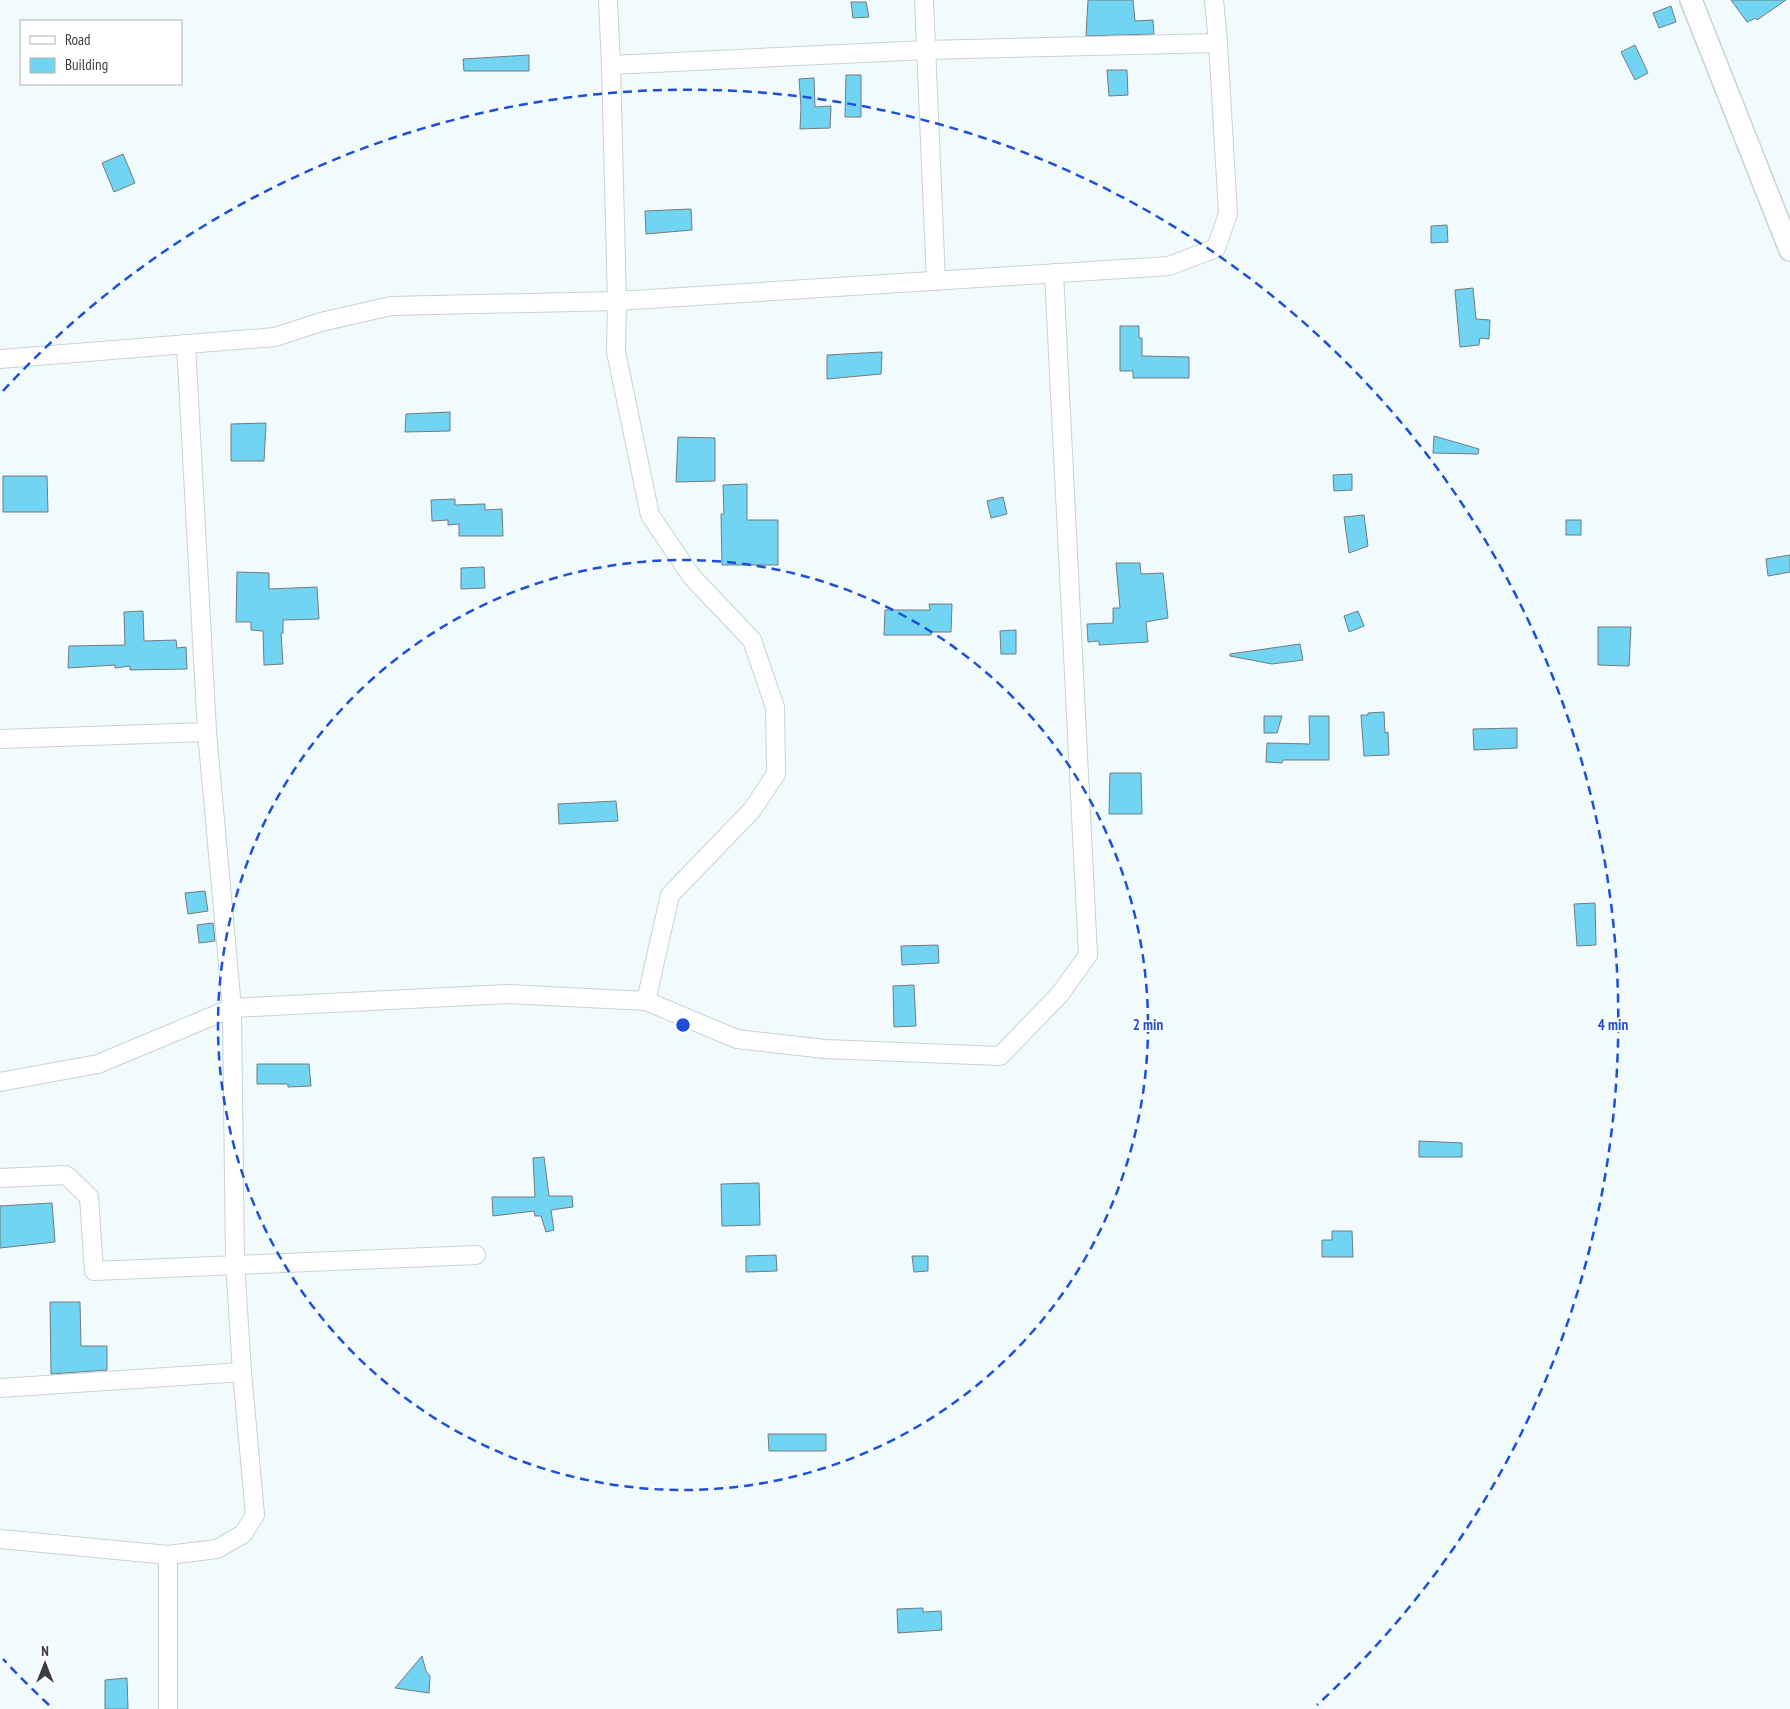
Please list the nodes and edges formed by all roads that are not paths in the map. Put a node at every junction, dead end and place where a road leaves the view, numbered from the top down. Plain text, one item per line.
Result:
1 (608, 0) edge
2 (924, 0) edge
3 (1214, 0) edge
4 (1692, 0) edge
5 (1218, 43) junction
6 (926, 50) junction
7 (611, 65) junction
8 (1790, 250) edge
9 (1054, 274) junction
10 (936, 281) junction
11 (616, 301) junction
12 (186, 344) junction
13 (0, 359) edge
14 (207, 732) junction
15 (0, 739) edge
16 (646, 1001) junction
17 (232, 1008) junction
18 (0, 1082) edge
19 (0, 1178) edge
20 (476, 1255) dead end
21 (235, 1264) junction
22 (242, 1372) junction
23 (0, 1388) edge
24 (0, 1539) edge
25 (168, 1556) junction
26 (168, 1709) edge

1 - 7 street
2 - 6 street
3 - 5 street
4 - 8 street
5 - 6 street
5 - 9 street
6 - 7 street
6 - 10 street
7 - 11 street
9 - 10 street
9 - 16 street
10 - 11 street
11 - 12 street
11 - 16 street
12 - 13 street
12 - 14 street
14 - 15 street
14 - 17 street
16 - 17 street
17 - 18 street
17 - 21 street
19 - 21 street
20 - 21 street
21 - 22 street
22 - 23 street
22 - 25 street
24 - 25 street
25 - 26 street

